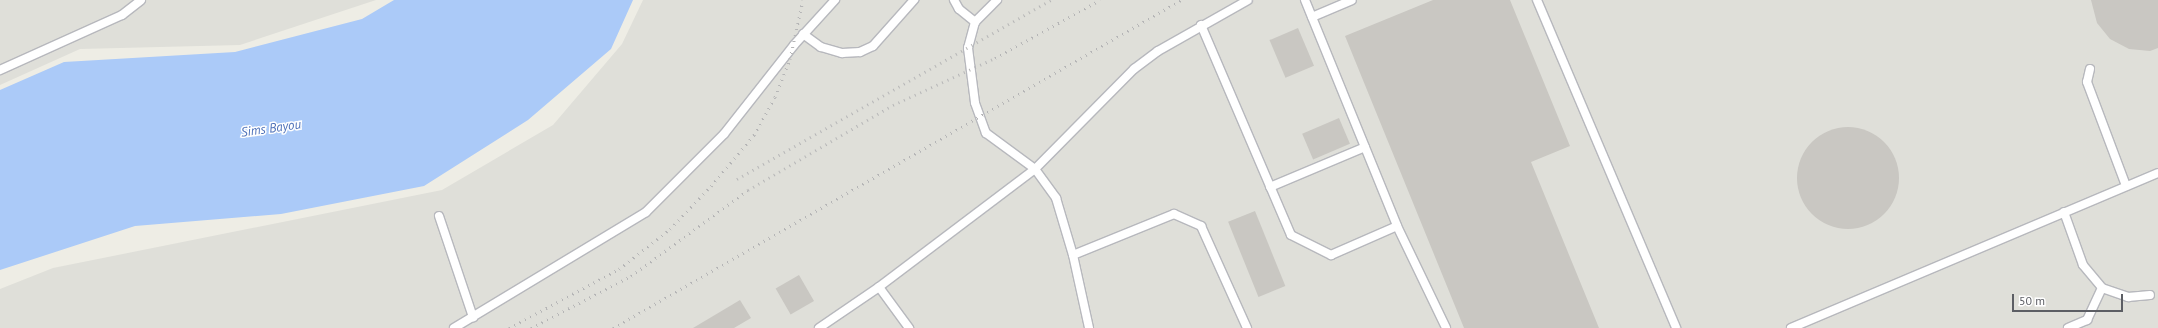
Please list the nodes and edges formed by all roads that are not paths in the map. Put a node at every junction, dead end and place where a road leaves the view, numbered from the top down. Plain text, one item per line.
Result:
1 (141, 0) edge
2 (835, 0) edge
3 (914, 0) edge
4 (954, 0) edge
5 (997, 0) edge
6 (1248, 0) edge
7 (1305, 0) edge
8 (1352, 0) edge
9 (1537, 0) edge
10 (1312, 17) junction
11 (975, 22) junction
12 (1201, 25) junction
13 (803, 34) junction
14 (2090, 69) dead end
15 (0, 70) edge
16 (1365, 147) junction
17 (1035, 169) junction
18 (2158, 172) edge
19 (2126, 186) junction
20 (1270, 187) junction
21 (2064, 212) junction
22 (439, 216) dead end
23 (1397, 226) junction
24 (1073, 255) junction
25 (879, 287) junction
26 (2102, 288) junction
27 (2150, 295) dead end
28 (473, 317) junction
29 (454, 328) edge
30 (819, 328) edge
31 (909, 328) edge
32 (1089, 328) edge
33 (1247, 328) edge
34 (1446, 328) edge
35 (1676, 328) edge
36 (1791, 328) edge
37 (2068, 328) edge

1 - 15 lane
2 - 13 lane
3 - 13 lane
4 - 11 lane
5 - 11 lane
6 - 12 lane
7 - 10 lane
8 - 10 lane
9 - 35 lane
10 - 16 lane
11 - 17 lane
12 - 17 lane
12 - 20 lane
13 - 28 lane
14 - 19 lane
16 - 20 lane
16 - 23 lane
17 - 24 lane
17 - 25 lane
18 - 19 lane
19 - 21 lane
20 - 23 lane
21 - 26 lane
21 - 36 lane
22 - 28 lane
23 - 34 lane
24 - 32 lane
24 - 33 lane
25 - 30 lane
25 - 31 lane
26 - 27 lane
26 - 37 lane
28 - 29 lane

